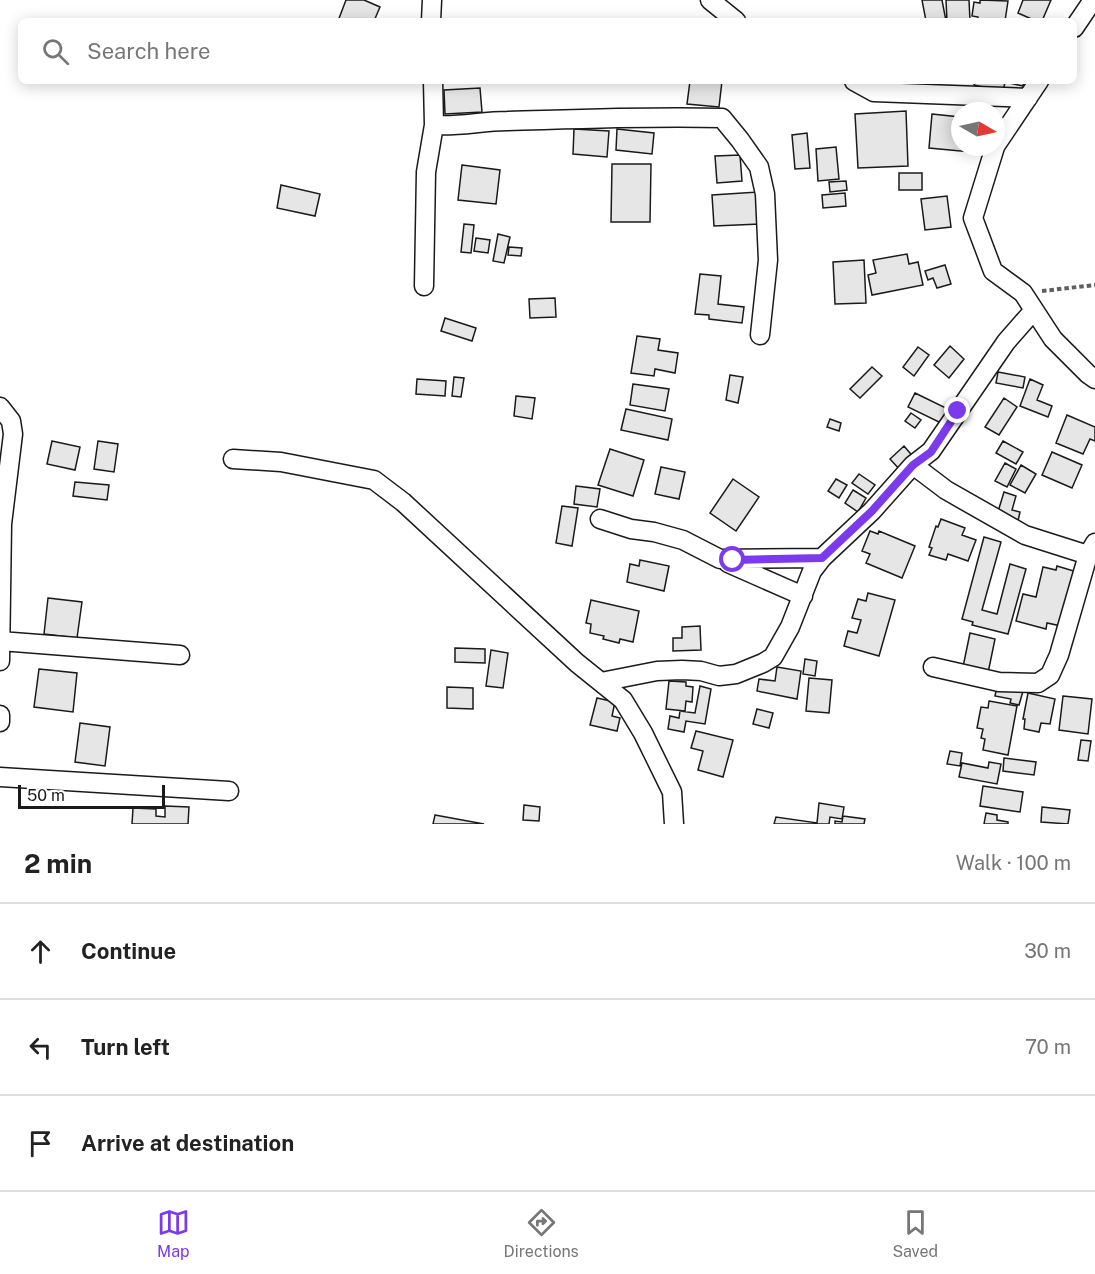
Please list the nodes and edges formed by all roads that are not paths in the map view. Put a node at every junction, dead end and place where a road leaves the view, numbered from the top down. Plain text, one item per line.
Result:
1 (432, 0) edge
2 (710, 0) edge
3 (1093, 0) edge
4 (431, 18) edge
5 (732, 18) edge
6 (1077, 24) edge
7 (433, 84) edge
8 (859, 84) edge
9 (1037, 84) edge
10 (1028, 98) junction
11 (434, 125) junction
12 (1005, 131) edge
13 (992, 156) edge
14 (424, 285) dead end
15 (1034, 310) junction
16 (760, 335) dead end
17 (1095, 379) edge
18 (0, 407) edge
19 (233, 459) dead end
20 (913, 465) junction
21 (600, 519) dead end
22 (1, 524) edge
23 (1091, 549) edge
24 (822, 558) junction
25 (720, 559) junction
26 (803, 596) junction
27 (0, 641) edge
28 (180, 655) dead end
29 (0, 661) edge
30 (933, 667) dead end
31 (601, 682) junction
32 (0, 715) edge
33 (0, 722) edge
34 (0, 777) edge
35 (230, 791) dead end
36 (674, 824) edge

1 - 4 street
2 - 5 street
3 - 6 street
7 - 11 street
8 - 10 street
9 - 10 street
10 - 12 street
11 - 14 street
11 - 16 street
13 - 15 street
15 - 17 street
15 - 20 street
18 - 22 street
19 - 31 street
20 - 23 street
20 - 24 street
21 - 25 street
22 - 27 street
23 - 30 street
24 - 25 street
24 - 26 street
25 - 26 street
26 - 31 street
27 - 28 street
27 - 29 street
31 - 36 street
32 - 33 street
34 - 35 street

